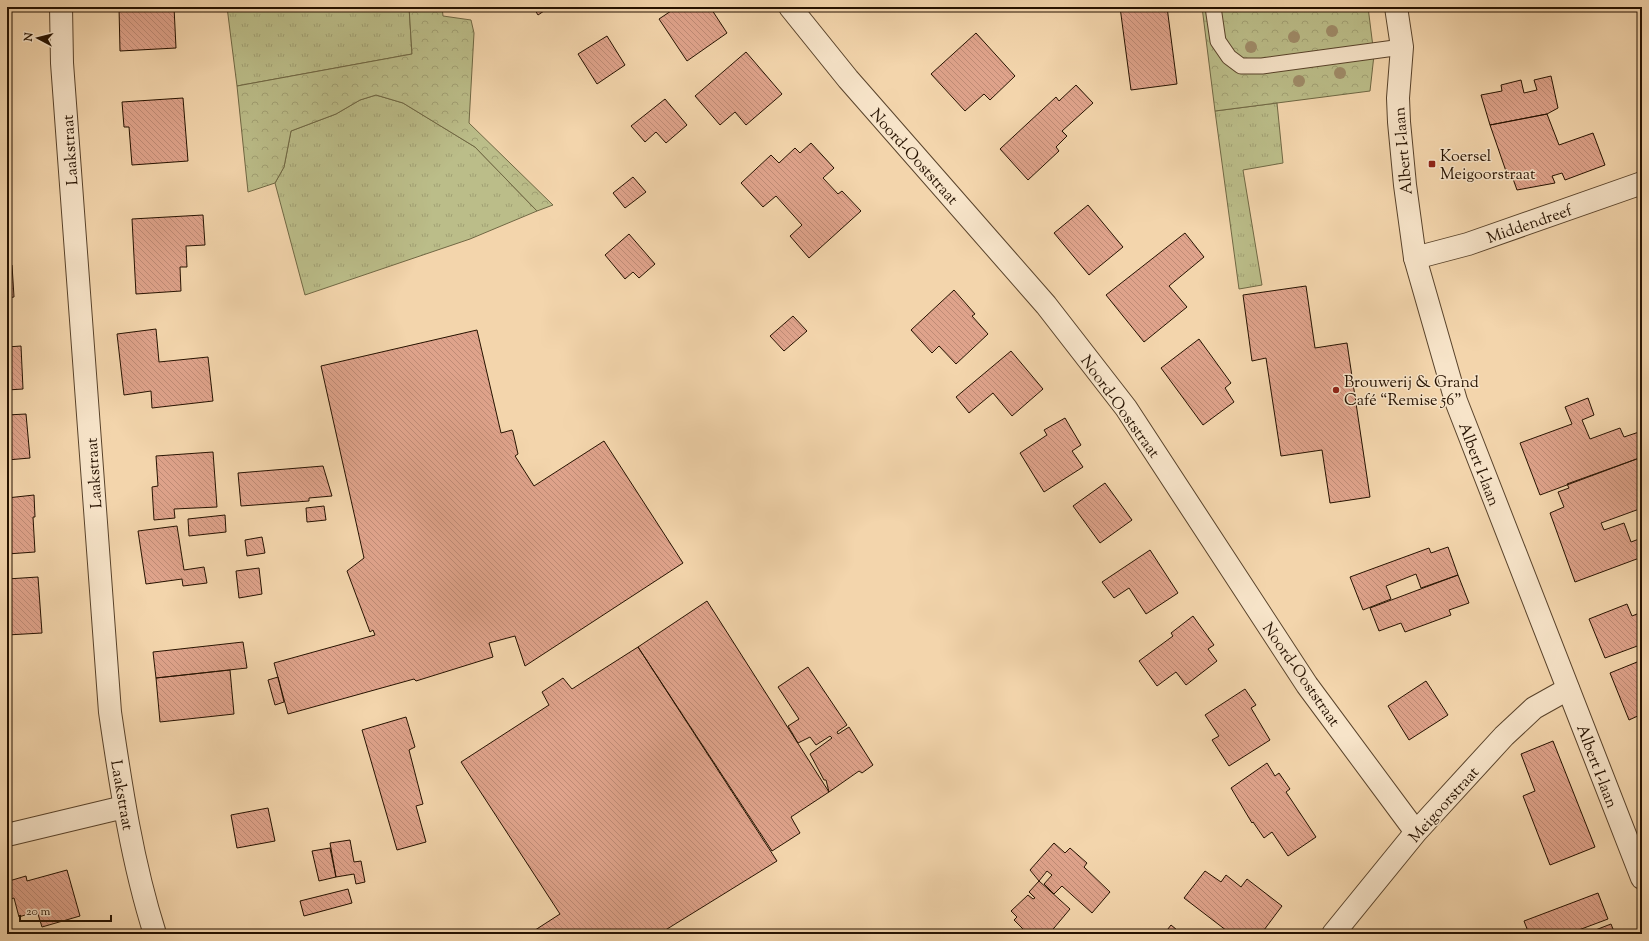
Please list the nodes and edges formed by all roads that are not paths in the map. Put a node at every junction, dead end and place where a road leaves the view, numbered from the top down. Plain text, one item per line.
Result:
1 (61, 7) edge
2 (790, 7) edge
3 (1214, 7) edge
4 (1396, 7) edge
5 (1402, 47) junction
6 (1642, 183) edge
7 (1415, 258) junction
8 (1568, 689) junction
9 (124, 807) junction
10 (1416, 832) junction
11 (7, 835) edge
12 (1642, 878) edge
13 (155, 934) edge
14 (1333, 934) edge

1 - 9 street, Laakstraat
2 - 10 street, Noord-Ooststraat
3 - 5 lane
4 - 5 street, Albert I-laan
5 - 7 street, Albert I-laan
6 - 7 street, Middendreef
7 - 8 street, Albert I-laan
8 - 10 street, Meigoorstraat
8 - 12 street, Albert I-laan
9 - 11 street
9 - 13 street, Laakstraat
10 - 14 street, Meigoorstraat

